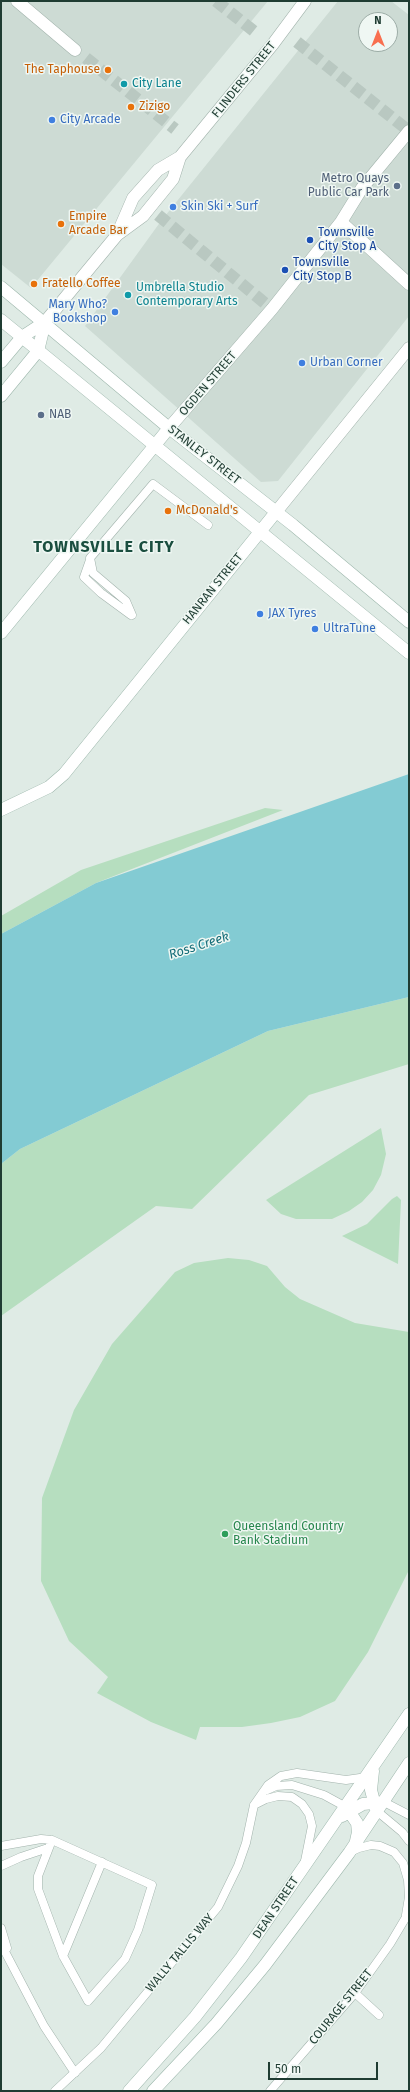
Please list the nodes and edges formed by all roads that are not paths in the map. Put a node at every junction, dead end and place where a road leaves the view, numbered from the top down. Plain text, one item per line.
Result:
1 (17, 1) edge
2 (305, 1) edge
3 (75, 50) tunnel mouth
4 (409, 131) edge
5 (180, 157) junction
6 (341, 222) junction
7 (117, 234) junction
8 (409, 284) edge
9 (1, 287) edge
10 (1, 320) edge
11 (45, 322) junction
12 (22, 337) junction
13 (409, 348) edge
14 (38, 351) junction
15 (1, 362) edge
16 (1, 396) edge
17 (169, 428) junction
18 (153, 446) junction
19 (276, 512) junction
20 (208, 525) dead end
21 (259, 532) junction
22 (90, 558) junction
23 (409, 622) edge
24 (1, 633) edge
25 (409, 653) edge
26 (1, 810) edge
27 (409, 1714) edge
28 (409, 1763) edge
29 (376, 1764) junction
30 (368, 1776) junction
31 (261, 1794) junction
32 (254, 1805) junction
33 (378, 1805) junction
34 (348, 1809) junction
35 (409, 1815) edge
36 (52, 1840) junction
37 (409, 1841) edge
38 (1, 1846) edge
39 (48, 1848) junction
40 (352, 1849) junction
41 (102, 1862) junction
42 (304, 1865) junction
43 (1, 1866) edge
44 (409, 1906) edge
45 (407, 1915) edge
46 (1, 1928) edge
47 (1, 1944) edge
48 (63, 1956) junction
49 (10, 1959) junction
50 (355, 1993) junction
51 (379, 2015) dead end
52 (75, 2073) junction
53 (55, 2091) edge
54 (129, 2091) edge
55 (153, 2091) edge
56 (270, 2091) edge

1 - 3 main road
2 - 5 main road, FLINDERS STREET
4 - 6 main road, OGDEN STREET
5 - 7 main road, FLINDERS STREET
5 - 7 main road, FLINDERS STREET
6 - 8 main road
6 - 17 main road, OGDEN STREET
7 - 11 main road, FLINDERS STREET
9 - 11 main road, STANLEY STREET
10 - 12 main road, STANLEY STREET
11 - 12 main road, FLINDERS STREET
11 - 14 main road, FLINDERS STREET
11 - 17 main road, STANLEY STREET
12 - 14 main road, STANLEY STREET
12 - 15 main road, FLINDERS STREET
13 - 19 main road, HANRAN STREET
14 - 16 main road, FLINDERS STREET
14 - 18 main road, STANLEY STREET
17 - 18 main road, OGDEN STREET
17 - 19 main road, STANLEY STREET
18 - 21 main road, STANLEY STREET
18 - 24 main road, OGDEN STREET
19 - 21 main road, HANRAN STREET
19 - 23 main road, STANLEY STREET
20 - 22 lane
21 - 25 main road, STANLEY STREET
21 - 26 main road, HANRAN STREET
22 - 22 lane
27 - 29 main road
28 - 33 main road, DEAN STREET
29 - 30 main road
29 - 33 main road
30 - 31 lane, WALLY TALLIS WAY
30 - 34 main road
31 - 32 lane, WALLY TALLIS WAY
31 - 34 lane
32 - 42 lane
32 - 52 lane, WALLY TALLIS WAY
33 - 34 main road
33 - 35 lane
33 - 37 lane
33 - 40 main road, DEAN STREET
34 - 40 main road
34 - 42 main road, DEAN STREET
36 - 38 lane
36 - 39 lane
36 - 41 lane
39 - 43 lane
39 - 48 lane
40 - 45 lane, COURAGE STREET
40 - 55 main road, DEAN STREET
41 - 48 lane
41 - 48 lane
42 - 54 main road, DEAN STREET
44 - 45 lane, COURAGE STREET
45 - 50 lane, COURAGE STREET
46 - 49 lane
47 - 49 lane
49 - 52 lane
50 - 51 lane
50 - 56 lane, COURAGE STREET
52 - 53 lane, WALLY TALLIS WAY

